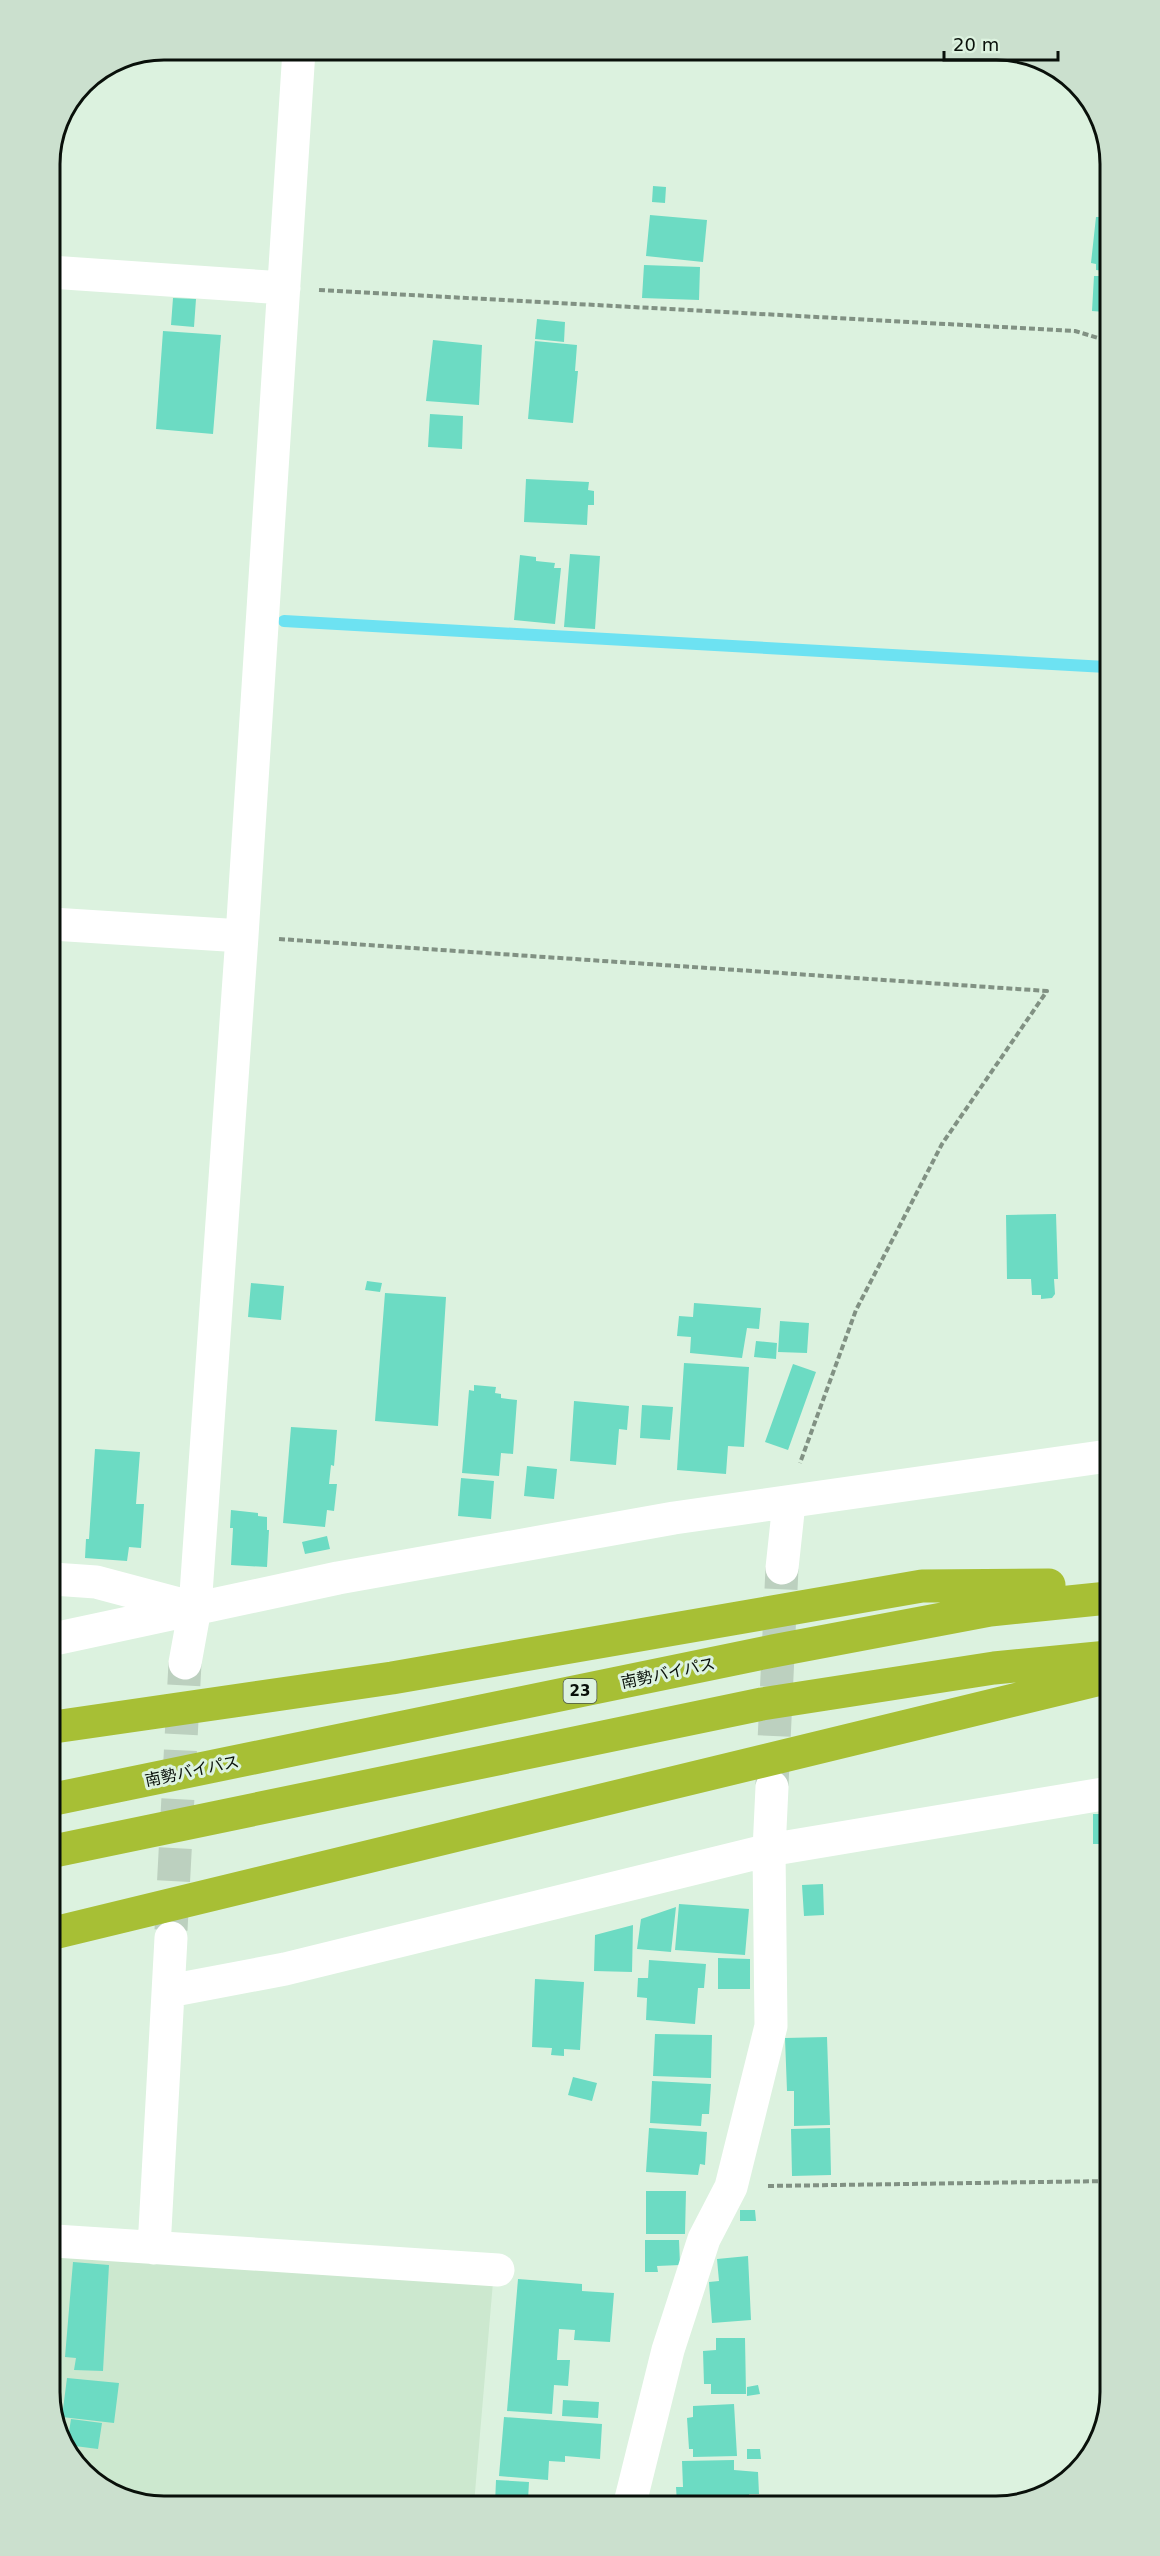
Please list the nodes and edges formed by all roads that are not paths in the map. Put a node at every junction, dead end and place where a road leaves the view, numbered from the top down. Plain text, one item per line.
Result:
1 (298, 60) edge
2 (60, 273) edge
3 (284, 288) junction
4 (60, 925) edge
5 (242, 936) junction
6 (1100, 1457) edge
7 (789, 1503) junction
8 (782, 1568) tunnel mouth
9 (60, 1579) edge
10 (1100, 1585) edge
11 (1100, 1599) edge
12 (195, 1608) junction
13 (60, 1638) edge
14 (1100, 1658) edge
15 (185, 1662) tunnel mouth
16 (1100, 1679) edge
17 (60, 1726) edge
18 (772, 1787) tunnel mouth
19 (1100, 1795) edge
20 (60, 1798) edge
21 (60, 1850) edge
22 (770, 1850) junction
23 (60, 1932) edge
24 (171, 1938) tunnel mouth
25 (169, 1991) junction
26 (60, 2241) edge
27 (154, 2248) junction
28 (498, 2270) dead end
29 (632, 2496) edge

1 - 3 street
2 - 3 street
3 - 5 street
4 - 5 street
5 - 12 street
6 - 7 street
7 - 8 street
7 - 12 street
9 - 12 street
10 - 17 highway
11 - 20 highway, 南勢バイパス / 23
12 - 13 street
12 - 15 street
14 - 21 highway
16 - 23 highway
18 - 22 street
19 - 22 street
22 - 25 street
22 - 29 street
24 - 25 street
25 - 27 street
26 - 27 street
27 - 28 street

